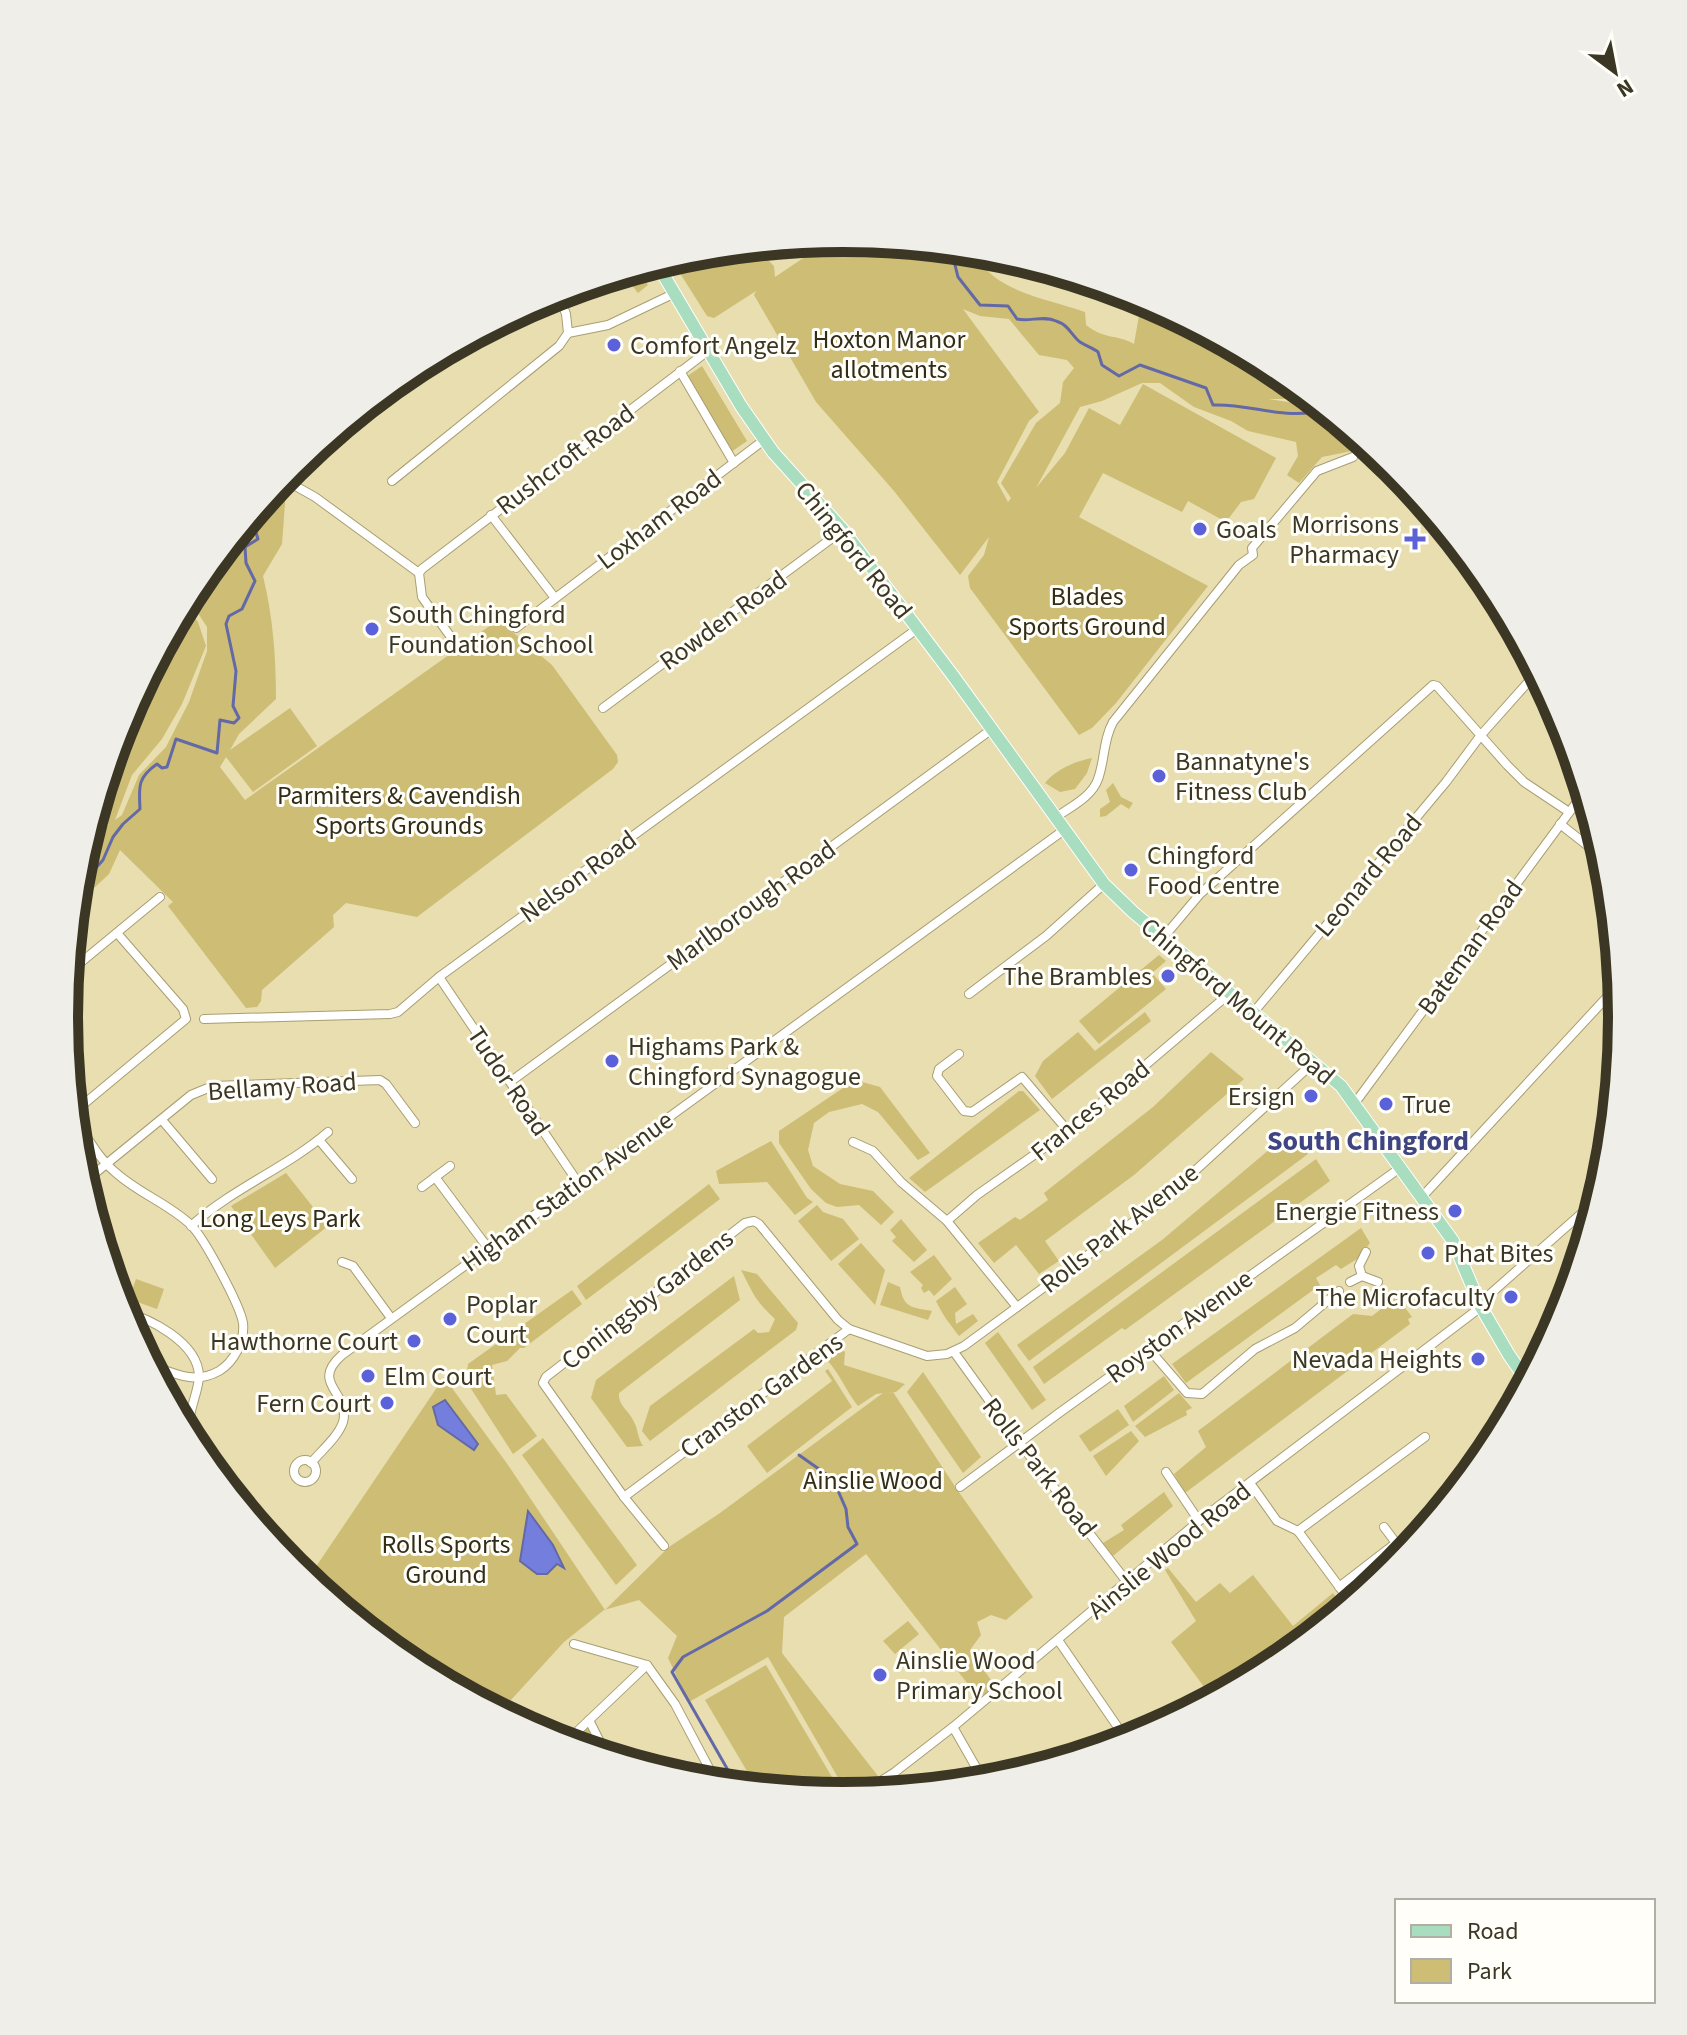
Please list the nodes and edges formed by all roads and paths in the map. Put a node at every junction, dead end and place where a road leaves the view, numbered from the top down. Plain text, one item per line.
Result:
1 (663, 274) edge
2 (675, 293) junction
3 (563, 306) edge
4 (568, 333) junction
5 (709, 350) junction
6 (680, 371) junction
7 (764, 440) junction
8 (1353, 457) dead end
9 (734, 463) junction
10 (392, 481) dead end
11 (294, 485) edge
12 (491, 515) junction
13 (843, 530) junction
14 (420, 571) junction
15 (555, 598) junction
16 (516, 628) dead end
17 (917, 629) junction
18 (453, 640) dead end
19 (1530, 680) edge
20 (603, 708) dead end
21 (992, 729) junction
22 (1481, 735) junction
23 (1577, 801) edge
24 (1569, 812) junction
25 (1055, 818) junction
26 (1560, 824) junction
27 (1064, 830) junction
28 (1589, 847) edge
29 (1104, 884) junction
30 (160, 897) dead end
31 (117, 933) junction
32 (1163, 938) junction
33 (80, 963) edge
34 (439, 977) junction
35 (969, 994) dead end
36 (1229, 994) junction
37 (1608, 996) edge
38 (1253, 1013) junction
39 (204, 1019) dead end
40 (959, 1054) dead end
41 (1313, 1063) junction
42 (510, 1082) junction
43 (1355, 1103) junction
44 (84, 1107) edge
45 (162, 1120) junction
46 (415, 1123) dead end
47 (1068, 1131) junction
48 (328, 1132) dead end
49 (88, 1137) edge
50 (319, 1140) junction
51 (853, 1142) dead end
52 (107, 1164) junction
53 (450, 1166) dead end
54 (1400, 1168) junction
55 (95, 1174) edge
56 (435, 1177) junction
57 (212, 1179) dead end
58 (352, 1179) dead end
59 (579, 1184) junction
60 (422, 1187) dead end
61 (1421, 1198) junction
62 (1584, 1211) edge
63 (947, 1221) junction
64 (191, 1226) junction
65 (488, 1248) junction
66 (1366, 1252) dead end
67 (342, 1262) dead end
68 (1362, 1276) junction
69 (1350, 1282) dead end
70 (1378, 1282) dead end
71 (1339, 1291) dead end
72 (1480, 1305) junction
73 (1017, 1307) junction
74 (139, 1317) edge
75 (391, 1318) junction
76 (849, 1329) junction
77 (1148, 1348) junction
78 (954, 1352) junction
79 (164, 1370) edge
80 (1521, 1372) edge
81 (199, 1378) junction
82 (192, 1418) edge
83 (1425, 1437) dead end
84 (1019, 1442) junction
85 (311, 1463) dead end
86 (1166, 1472) dead end
87 (1250, 1483) junction
88 (960, 1487) dead end
89 (624, 1497) junction
90 (1199, 1521) junction
91 (1384, 1527) dead end
92 (1298, 1531) junction
93 (1396, 1543) joint
94 (664, 1546) dead end
95 (1127, 1582) junction
96 (1339, 1587) junction
97 (1345, 1595) edge
98 (1058, 1640) junction
99 (574, 1644) dead end
100 (647, 1665) junction
101 (589, 1720) junction
102 (953, 1727) junction
103 (1120, 1731) edge
104 (575, 1734) edge
105 (601, 1743) edge
106 (978, 1770) edge
107 (710, 1771) edge
108 (880, 1782) edge

1 - 2 main road, Chingford Road
2 - 4 street
2 - 5 main road, Chingford Road
3 - 4 street
4 - 10 street
5 - 6 street, Rushcroft Road
5 - 7 main road, Chingford Road
6 - 9 street
6 - 12 street, Rushcroft Road
7 - 9 street, Loxham Road
7 - 13 main road, Chingford Road
8 - 25 street
9 - 15 street, Loxham Road
11 - 14 street
12 - 14 street, Rushcroft Road
12 - 15 street
13 - 17 main road, Chingford Road
13 - 20 street, Rowden Road
14 - 18 street
15 - 16 street, Loxham Road
17 - 21 main road, Chingford Road
17 - 34 street, Nelson Road
19 - 22 street, Leonard Road
21 - 25 main road, Chingford Road
21 - 42 street, Marlborough Road
22 - 24 street
22 - 32 street
22 - 38 street, Leonard Road
23 - 24 street, Bateman Road
24 - 26 street, Bateman Road
25 - 27 main road, Chingford Road
26 - 28 street
26 - 43 street, Bateman Road
27 - 29 main road, Chingford Mount Road
27 - 59 street, Higham Station Avenue
29 - 32 main road, Chingford Mount Road
29 - 35 street
30 - 31 street
31 - 33 street
31 - 44 street
32 - 36 main road, Chingford Mount Road
34 - 39 street, Nelson Road
34 - 42 street, Tudor Road
36 - 38 main road, Chingford Mount Road
36 - 47 street, Frances Road
37 - 61 street
38 - 41 main road, Chingford Mount Road
40 - 47 street
41 - 43 main road, Chingford Mount Road
41 - 73 street, Rolls Park Avenue
42 - 59 street, Tudor Road
43 - 54 main road, Chingford Mount Road
45 - 46 street, Bellamy Road
45 - 52 street, Bellamy Road
45 - 57 street
47 - 63 street, Frances Road
48 - 50 street
49 - 52 street
50 - 58 street
50 - 64 street
51 - 63 street
52 - 55 street, Bellamy Road
52 - 64 street
53 - 56 street
54 - 61 main road, Chingford Mount Road
54 - 77 street, Royston Avenue
56 - 60 street
56 - 65 street
59 - 65 street, Higham Station Avenue
61 - 72 main road, Chingford Mount Road
62 - 72 street, Ainslie Wood Road
63 - 73 street
64 - 81 street
65 - 75 street, Higham Station Avenue
66 - 68 street
67 - 75 street
68 - 69 street
68 - 70 street
71 - 77 street
72 - 80 main road, Chingford Mount Road
72 - 87 street, Ainslie Wood Road
73 - 78 street, Rolls Park Avenue
74 - 81 street
75 - 85 street, Higham Station Avenue
76 - 78 street, Cranston Gardens
76 - 89 street, Cranston Gardens
76 - 89 street, Coningsby Gardens
77 - 84 street, Royston Avenue
78 - 84 street, Rolls Park Road
79 - 81 street
81 - 82 street
83 - 92 street
84 - 88 street, Royston Avenue
84 - 95 street, Rolls Park Road
86 - 90 street
87 - 90 street, Ainslie Wood Road
87 - 92 street
89 - 94 street
90 - 95 street, Ainslie Wood Road
91 - 93 street
92 - 96 street
93 - 96 street
95 - 98 street, Ainslie Wood Road
96 - 97 street
98 - 102 street, Ainslie Wood Road
98 - 103 street
99 - 100 street
100 - 101 street
100 - 107 street
101 - 104 street
101 - 105 street
102 - 106 street
102 - 108 street, Ainslie Wood Road

